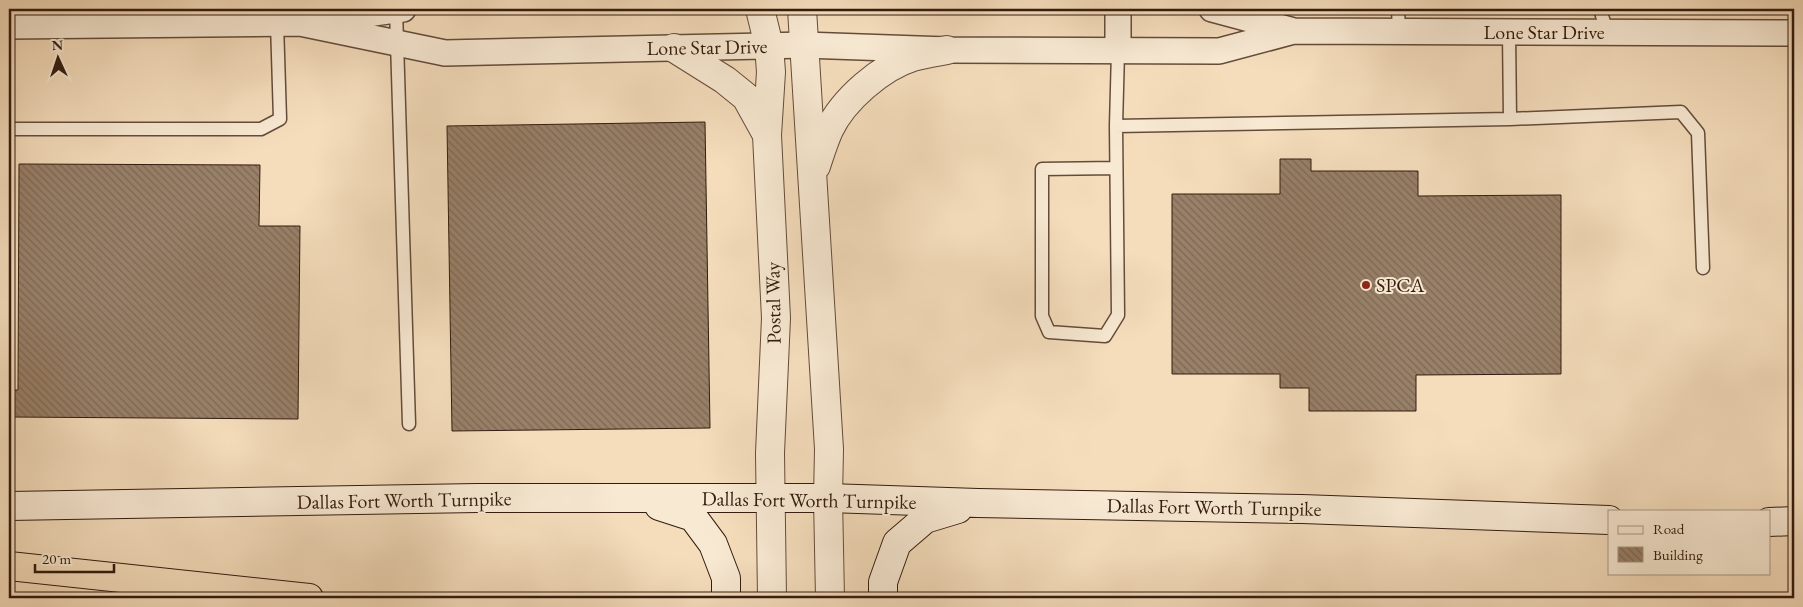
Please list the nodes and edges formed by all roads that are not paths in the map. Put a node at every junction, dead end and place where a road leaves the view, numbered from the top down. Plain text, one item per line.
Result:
1 (400, 9) edge
2 (760, 9) edge
3 (802, 9) edge
4 (1118, 9) edge
5 (1212, 9) edge
6 (1600, 9) edge
7 (176, 16) edge
8 (87, 17) edge
9 (1294, 20) edge
10 (1399, 20) edge
11 (288, 23) junction
12 (9, 26) edge
13 (1510, 32) junction
14 (1607, 32) junction
15 (1794, 33) edge
16 (398, 43) junction
17 (804, 45) junction
18 (769, 46) junction
19 (674, 48) junction
20 (947, 50) junction
21 (1118, 51) junction
22 (1510, 119) junction
23 (1116, 126) junction
24 (9, 129) edge
25 (767, 135) junction
26 (1116, 168) junction
27 (812, 175) junction
28 (1702, 268) dead end
29 (409, 424) dead end
30 (770, 498) junction
31 (828, 498) junction
32 (636, 499) junction
33 (978, 503) junction
34 (9, 506) edge
35 (1608, 520) edge
36 (1770, 522) edge
37 (1794, 522) edge
38 (9, 566) edge
39 (309, 598) edge
40 (726, 598) edge
41 (772, 598) edge
42 (830, 598) edge
43 (883, 598) edge

1 - 11 street, Lone Star Drive
1 - 16 lane
2 - 18 main road, Postal Way
3 - 17 main road
4 - 21 street
5 - 9 street, Lone Star Drive
6 - 14 lane
7 - 8 street, Lone Star Drive
7 - 11 street, Lone Star Drive
8 - 12 street, Lone Star Drive
9 - 10 street, Lone Star Drive
9 - 21 street, Lone Star Drive
10 - 13 street, Lone Star Drive
11 - 16 street, Lone Star Drive
11 - 24 lane
13 - 14 street, Lone Star Drive
13 - 22 lane
14 - 15 street, Lone Star Drive
16 - 19 street, Lone Star Drive
16 - 29 lane
17 - 18 street, Lone Star Drive
17 - 20 street, Lone Star Drive
17 - 27 main road
18 - 19 street, Lone Star Drive
18 - 25 main road, Postal Way
19 - 25 main road
20 - 21 street, Lone Star Drive
20 - 27 main road
21 - 23 lane
22 - 23 lane
22 - 28 lane
23 - 26 lane
25 - 30 main road, Postal Way
26 - 26 lane
27 - 31 main road
30 - 31 main road, Dallas Fort Worth Turnpike
30 - 32 main road, Dallas Fort Worth Turnpike
30 - 41 main road, Postal Way
31 - 33 main road, Dallas Fort Worth Turnpike
31 - 42 main road
32 - 34 main road, Dallas Fort Worth Turnpike
32 - 40 main road
33 - 35 main road, Dallas Fort Worth Turnpike
33 - 43 main road
36 - 37 main road
38 - 39 highway

